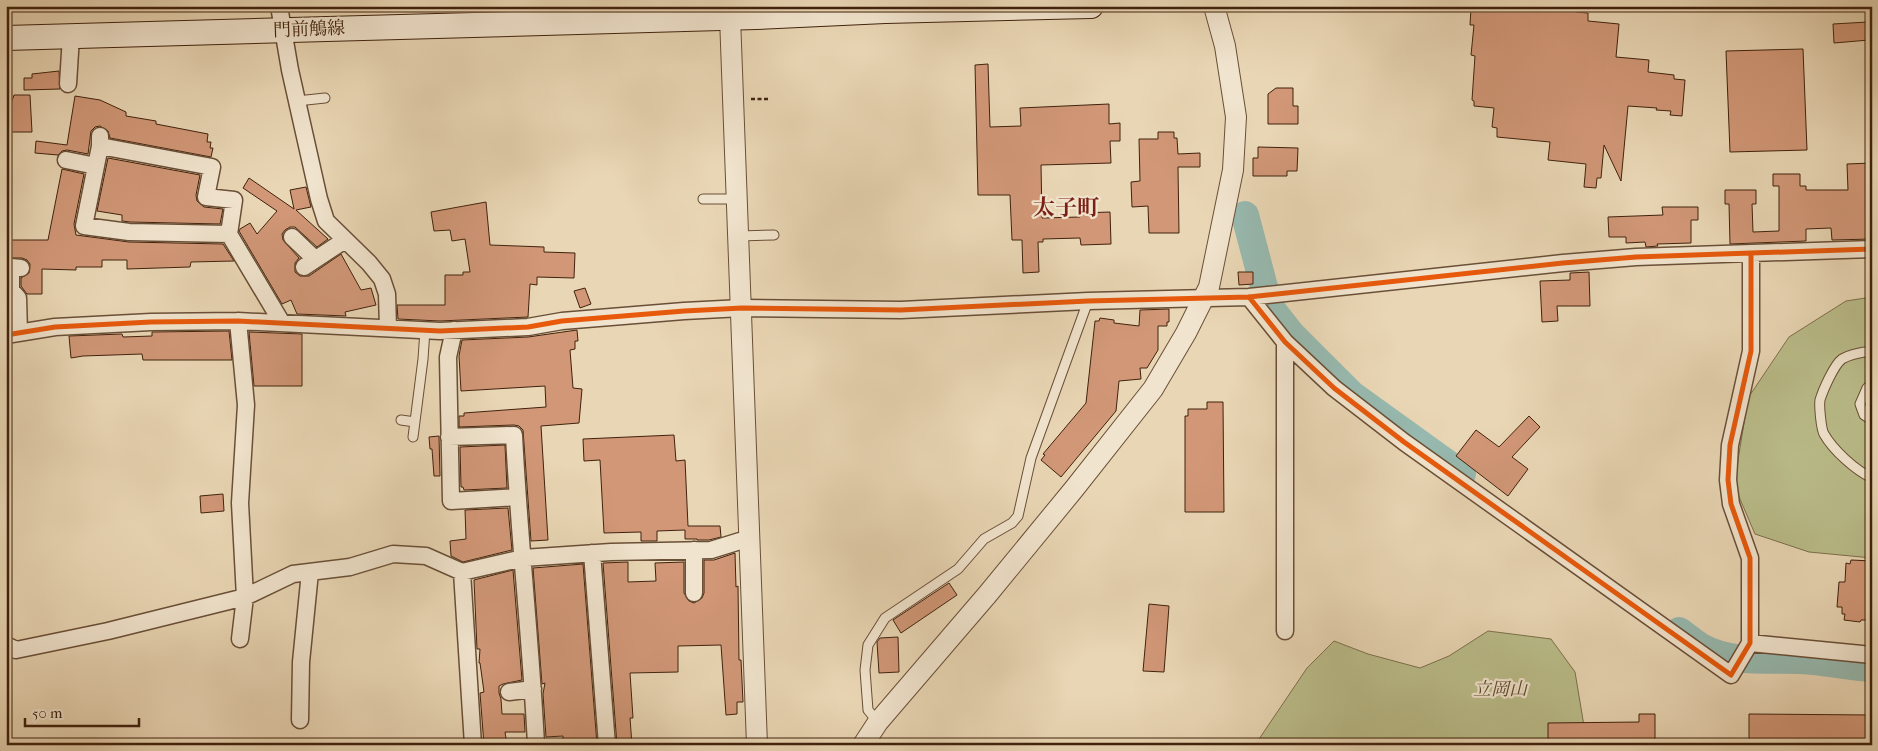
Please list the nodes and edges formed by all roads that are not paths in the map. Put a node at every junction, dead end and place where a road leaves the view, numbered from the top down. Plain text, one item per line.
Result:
1 (279, 6) edge
2 (1091, 6) edge
3 (1214, 6) edge
4 (728, 12) edge
5 (284, 30) junction
6 (71, 36) junction
7 (6, 38) edge
8 (68, 84) dead end
9 (325, 98) dead end
10 (298, 101) junction
11 (66, 160) dead end
12 (96, 166) junction
13 (702, 199) dead end
14 (737, 199) junction
15 (230, 234) junction
16 (738, 236) junction
17 (774, 236) dead end
18 (292, 237) dead end
19 (345, 240) junction
20 (1872, 249) edge
21 (1751, 254) junction
22 (21, 268) dead end
23 (1260, 296) junction
24 (1204, 298) junction
25 (1088, 301) junction
26 (742, 308) junction
27 (238, 321) junction
28 (282, 323) junction
29 (388, 328) junction
30 (425, 330) junction
31 (454, 330) junction
32 (13, 334) edge
33 (1285, 342) junction
34 (1872, 351) edge
35 (1872, 384) edge
36 (401, 420) dead end
37 (1872, 420) edge
38 (415, 422) junction
39 (413, 437) dead end
40 (449, 438) junction
41 (1872, 478) edge
42 (517, 497) junction
43 (750, 541) junction
44 (694, 550) junction
45 (592, 553) junction
46 (523, 558) junction
47 (310, 572) junction
48 (462, 572) junction
49 (694, 592) dead end
50 (245, 597) junction
51 (1285, 631) dead end
52 (240, 639) dead end
53 (1750, 644) junction
54 (6, 645) edge
55 (1872, 655) edge
56 (533, 689) junction
57 (508, 692) dead end
58 (300, 720) dead end
59 (878, 722) junction
60 (473, 745) edge
61 (536, 745) edge
62 (607, 745) edge
63 (757, 745) edge
64 (863, 745) edge

1 - 5 street
2 - 4 main road, 門前鵤線
3 - 24 street
4 - 5 main road, 門前鵤線
4 - 14 street
5 - 6 main road, 門前鵤線
5 - 10 street
6 - 7 main road, 門前鵤線
6 - 8 street
9 - 10 lane
10 - 19 street
11 - 12 street
12 - 15 street
12 - 15 street
13 - 14 lane
14 - 16 street
15 - 28 street
16 - 17 lane
16 - 26 street
18 - 19 street
19 - 29 street
20 - 21 street
21 - 23 street
21 - 53 street
22 - 32 street
23 - 24 street
23 - 33 street
24 - 25 street
24 - 59 street
25 - 26 street
25 - 59 lane
26 - 31 street
26 - 43 street
27 - 28 street
27 - 32 street
27 - 50 street
28 - 29 street
29 - 30 street
30 - 31 street
30 - 38 lane
31 - 40 street
33 - 51 street
33 - 53 street
34 - 41 lane
35 - 37 lane
36 - 38 lane
38 - 39 lane
40 - 42 street
40 - 42 street
42 - 46 street
43 - 44 street
43 - 63 street
44 - 45 street
44 - 49 street
45 - 46 street
45 - 62 street
46 - 48 street
46 - 56 street
47 - 48 street
47 - 50 street
47 - 58 street
48 - 60 street
50 - 52 street
50 - 54 street
53 - 55 street
56 - 57 street
56 - 61 street
59 - 64 street

